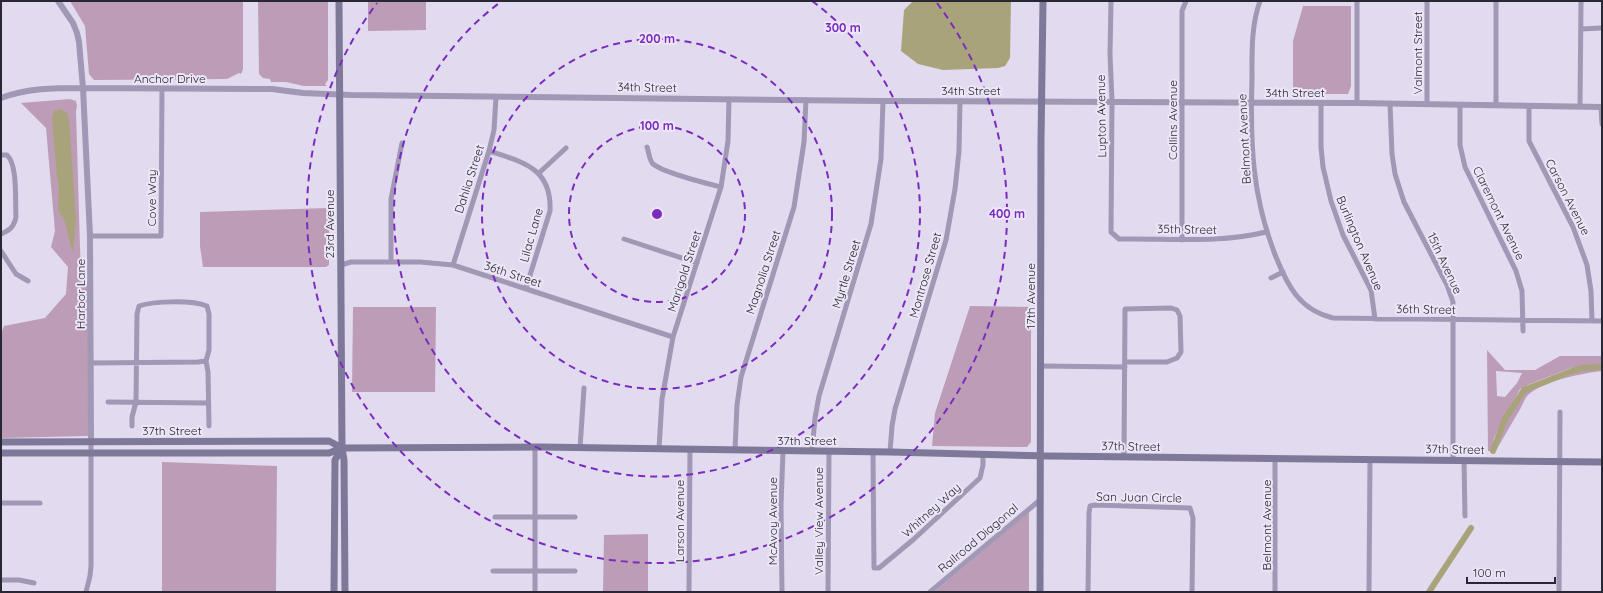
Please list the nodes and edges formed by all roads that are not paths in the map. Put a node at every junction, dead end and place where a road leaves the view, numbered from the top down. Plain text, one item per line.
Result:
1 (58, 1) edge
2 (339, 1) edge
3 (1043, 1) edge
4 (1111, 1) edge
5 (1186, 1) edge
6 (1260, 1) edge
7 (1357, 1) edge
8 (1426, 1) edge
9 (1496, 1) edge
10 (1580, 1) edge
11 (1602, 28) edge
12 (1580, 29) junction
13 (83, 88) junction
14 (162, 89) junction
15 (340, 95) junction
16 (496, 97) junction
17 (1, 98) edge
18 (729, 99) junction
19 (806, 100) junction
20 (883, 100) junction
21 (960, 101) junction
22 (1042, 101) junction
23 (1112, 102) junction
24 (1182, 102) junction
25 (1251, 102) junction
26 (1321, 103) junction
27 (1357, 103) junction
28 (1390, 104) junction
29 (1427, 104) junction
30 (1460, 105) junction
31 (1496, 105) junction
32 (1529, 106) junction
33 (1580, 106) junction
34 (1602, 107) edge
35 (1602, 124) edge
36 (402, 143) dead end
37 (647, 147) dead end
38 (566, 148) dead end
39 (489, 151) junction
40 (1, 155) edge
41 (539, 173) junction
42 (721, 187) junction
43 (1111, 232) joint
44 (1266, 232) junction
45 (1, 234) edge
46 (90, 236) junction
47 (624, 239) dead end
48 (1182, 240) junction
49 (1, 251) edge
50 (391, 262) junction
51 (697, 263) junction
52 (341, 265) junction
53 (453, 265) junction
54 (1283, 272) junction
55 (1271, 278) dead end
56 (28, 281) dead end
57 (526, 288) junction
58 (1375, 319) junction
59 (1454, 320) junction
60 (1523, 320) junction
61 (1592, 321) junction
62 (1602, 321) edge
63 (1523, 331) dead end
64 (673, 337) junction
65 (206, 361) junction
66 (91, 362) junction
67 (137, 362) junction
68 (1125, 364) junction
69 (1040, 366) junction
70 (584, 388) dead end
71 (108, 402) dead end
72 (136, 402) junction
73 (208, 403) junction
74 (1560, 412) dead end
75 (132, 426) dead end
76 (209, 426) dead end
77 (171, 441) junction
78 (1, 442) edge
79 (91, 442) junction
80 (535, 447) junction
81 (342, 448) junction
82 (580, 448) junction
83 (659, 449) junction
84 (690, 449) junction
85 (736, 450) junction
86 (783, 451) junction
87 (812, 451) junction
88 (829, 451) junction
89 (873, 452) junction
90 (890, 452) junction
91 (1, 453) edge
92 (91, 453) junction
93 (171, 453) junction
94 (983, 454) junction
95 (1040, 456) junction
96 (1124, 456) junction
97 (1276, 458) junction
98 (1370, 460) junction
99 (1453, 460) junction
100 (1464, 460) junction
101 (1560, 462) junction
102 (1602, 462) edge
103 (1040, 500) junction
104 (1, 503) edge
105 (40, 503) dead end
106 (1465, 516) dead end
107 (494, 517) dead end
108 (535, 517) junction
109 (575, 517) dead end
110 (493, 570) dead end
111 (535, 571) junction
112 (575, 571) dead end
113 (1, 580) edge
114 (34, 583) dead end
115 (86, 592) edge
116 (334, 592) edge
117 (345, 592) edge
118 (535, 592) edge
119 (689, 592) edge
120 (782, 592) edge
121 (828, 592) edge
122 (930, 592) edge
123 (1040, 592) edge
124 (1088, 592) edge
125 (1192, 592) edge
126 (1275, 592) edge
127 (1369, 592) edge
128 (1559, 592) edge

1 - 13 street, Harbor Lane
2 - 15 main road, 23rd Avenue
3 - 22 main road, 17th Avenue
4 - 23 street, Lupton Avenue
5 - 24 street, Collins Avenue
6 - 25 street, Belmont Avenue
7 - 27 street
8 - 29 street, Valmont Street
9 - 31 street
10 - 12 street
11 - 12 street
12 - 33 street
13 - 14 street, Anchor Drive
13 - 17 street, Anchor Drive
13 - 46 street, Harbor Lane
14 - 15 street, Anchor Drive
14 - 46 street, Cove Way
15 - 16 street, 34th Street
15 - 52 main road, 23rd Avenue
16 - 18 street, 34th Street
16 - 39 street, Dahlia Street
18 - 19 street, 34th Street
18 - 42 street, Marigold Street
19 - 20 street, 34th Street
19 - 85 street, Magnolia Street
20 - 21 street, 34th Street
20 - 87 street, Myrtle Street
21 - 22 street, 34th Street
21 - 90 street, Montrose Street
22 - 23 street, 34th Street
22 - 69 main road, 17th Avenue
23 - 24 street, 34th Street
23 - 43 street, Lupton Avenue
24 - 25 street, 34th Street
24 - 48 street, Collins Avenue
25 - 26 street, 34th Street
25 - 44 street, Belmont Avenue
26 - 27 street, 34th Street
26 - 58 street, Burlington Avenue
27 - 28 street, 34th Street
28 - 29 street, 34th Street
28 - 59 street, 15th Avenue
29 - 30 street, 34th Street
30 - 31 street, 34th Street
30 - 60 street, Claremont Avenue
31 - 32 street, 34th Street
32 - 33 street, 34th Street
32 - 61 street, Carson Avenue
33 - 34 street, 34th Street
34 - 35 street
36 - 50 street
37 - 42 street
38 - 41 street
39 - 41 street, Lilac Lane
39 - 53 street, Dahlia Street
40 - 45 street
41 - 57 street, Lilac Lane
42 - 51 street, Marigold Street
43 - 48 street, 35th Street
44 - 48 street, 35th Street
44 - 54 street, Belmont Avenue
46 - 66 street, Harbor Lane
47 - 51 street
49 - 56 street
50 - 52 street, 36th Street
50 - 53 street, 36th Street
51 - 64 street, Marigold Street
52 - 81 main road, 23rd Avenue
53 - 57 street, 36th Street
54 - 55 street
54 - 58 street, 36th Street
57 - 64 street, 36th Street
58 - 59 street, 36th Street
59 - 60 street, 36th Street
59 - 99 street, 15th Avenue
60 - 61 street, 36th Street
60 - 63 street, Claremont Avenue
61 - 62 street, 36th Street
64 - 83 street, Marigold Street
65 - 67 street
65 - 67 street
65 - 73 street
66 - 67 street
66 - 79 street, Harbor Lane
67 - 72 street
68 - 68 street
68 - 69 street
68 - 96 street
69 - 95 main road, 17th Avenue
70 - 82 street
71 - 72 street
72 - 73 street
72 - 75 street
73 - 76 street
74 - 101 street
77 - 79 main road, 37th Street
77 - 81 main road, 37th Street
77 - 93 main road
78 - 79 main road, 37th Street
79 - 92 street, Harbor Lane
80 - 81 main road, 37th Street
80 - 82 main road, 37th Street
80 - 108 street
81 - 93 main road, 37th Street
81 - 116 main road, 23rd Avenue
81 - 117 main road, 23rd Avenue
82 - 83 main road, 37th Street
83 - 84 main road, 37th Street
84 - 85 main road, 37th Street
84 - 119 street, Larson Avenue
85 - 86 main road, 37th Street
86 - 87 main road, 37th Street
86 - 120 street, McAvoy Avenue
87 - 88 main road, 37th Street
88 - 89 main road, 37th Street
88 - 121 street, Valley View Avenue
89 - 90 main road, 37th Street
89 - 94 street, Whitney Way
90 - 94 main road, 37th Street
91 - 92 main road, 37th Street
92 - 93 main road, 37th Street
92 - 115 street, Harbor Lane
94 - 95 main road, 37th Street
95 - 96 main road, 37th Street
95 - 103 main road, 17th Avenue
96 - 97 main road, 37th Street
97 - 98 main road, 37th Street
97 - 126 street, Belmont Avenue
98 - 99 main road, 37th Street
98 - 127 street
99 - 100 main road, 37th Street
100 - 101 main road, 37th Street
100 - 106 street
101 - 102 main road, 37th Street
101 - 128 street
103 - 122 street, Railroad Diagonal
103 - 123 main road, 17th Avenue
104 - 105 street
107 - 108 street
108 - 109 street
108 - 111 street
110 - 111 street
111 - 112 street
111 - 118 street
113 - 114 street
124 - 125 street, San Juan Circle

